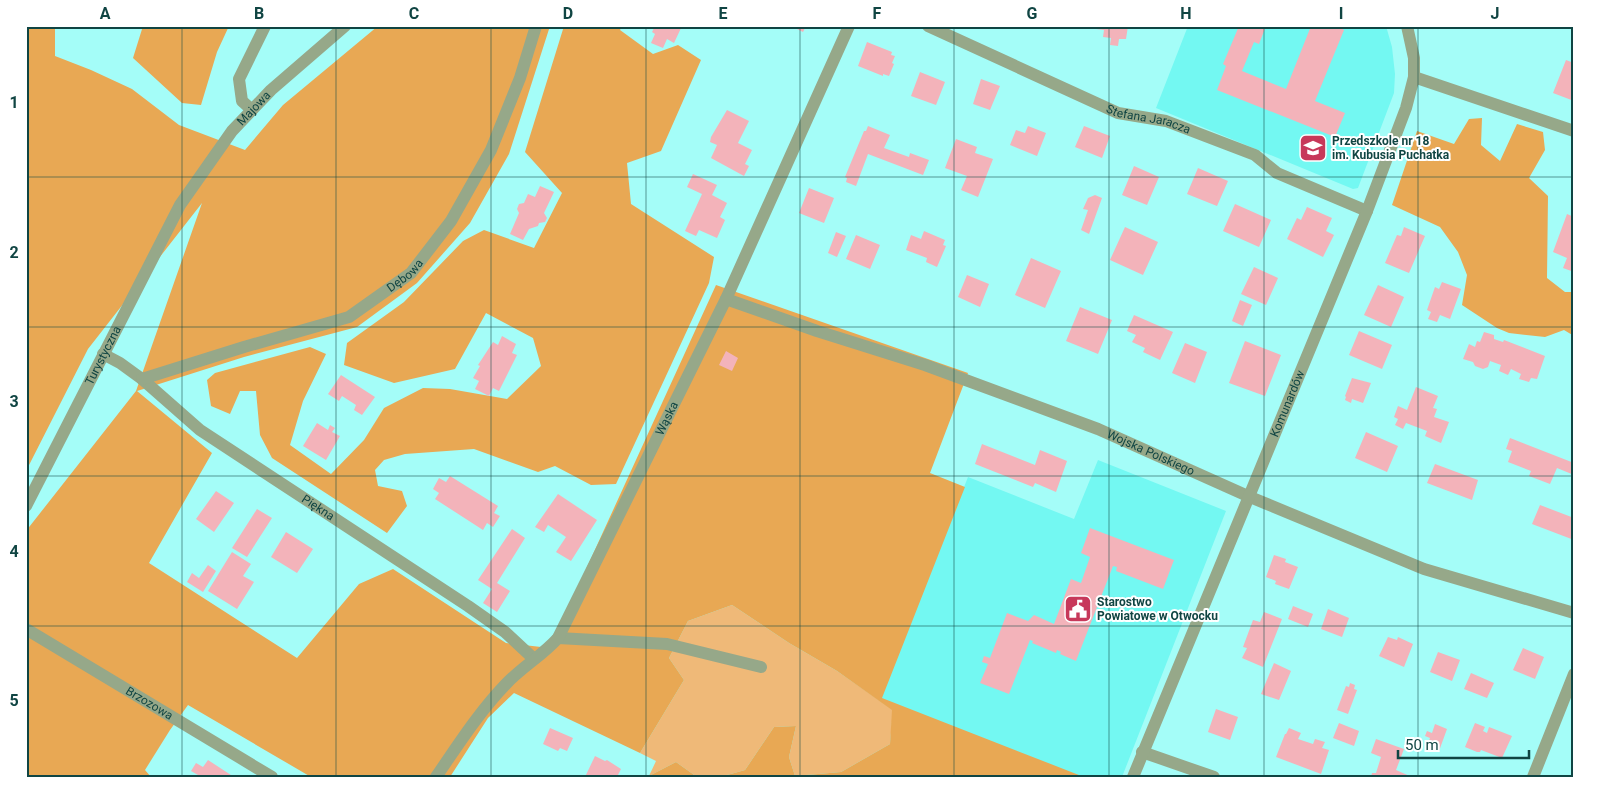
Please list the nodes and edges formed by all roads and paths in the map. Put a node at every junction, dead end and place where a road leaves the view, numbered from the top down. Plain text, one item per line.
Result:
1 (265, 26) edge
2 (345, 26) edge
3 (536, 26) edge
4 (850, 26) edge
5 (928, 26) edge
6 (1407, 26) edge
7 (1414, 76) junction
8 (252, 110) junction
9 (1574, 131) edge
10 (180, 205) joint
11 (1367, 211) junction
12 (726, 299) junction
13 (103, 354) junction
14 (142, 379) junction
15 (1250, 497) junction
16 (26, 506) edge
17 (1574, 613) edge
18 (26, 629) edge
19 (558, 638) junction
20 (534, 658) junction
21 (761, 668) dead end
22 (1574, 674) edge
23 (1142, 752) junction
24 (272, 777) edge
25 (436, 777) edge
26 (1133, 777) edge
27 (1214, 777) edge
28 (1533, 777) edge

1 - 8 street
2 - 8 street, Majowa
3 - 14 street, Dębowa
4 - 12 street, Wąska
5 - 11 street, Stefana Jaracza
6 - 7 street, Komunardów
7 - 9 street
7 - 11 street, Komunardów
8 - 10 street, Majowa
10 - 13 street, Turystyczna
11 - 15 street, Komunardów
12 - 15 street, Wojska Polskiego
12 - 19 street, Wąska
13 - 14 street, Piękna
13 - 16 street, Turystyczna
14 - 20 street, Piękna
15 - 17 street, Wojska Polskiego
15 - 23 street, Komunardów
18 - 24 street, Brzozowa
19 - 20 street, Wąska
19 - 21 street
20 - 25 street, Wąska
22 - 28 street
23 - 26 street, Komunardów
23 - 27 street

